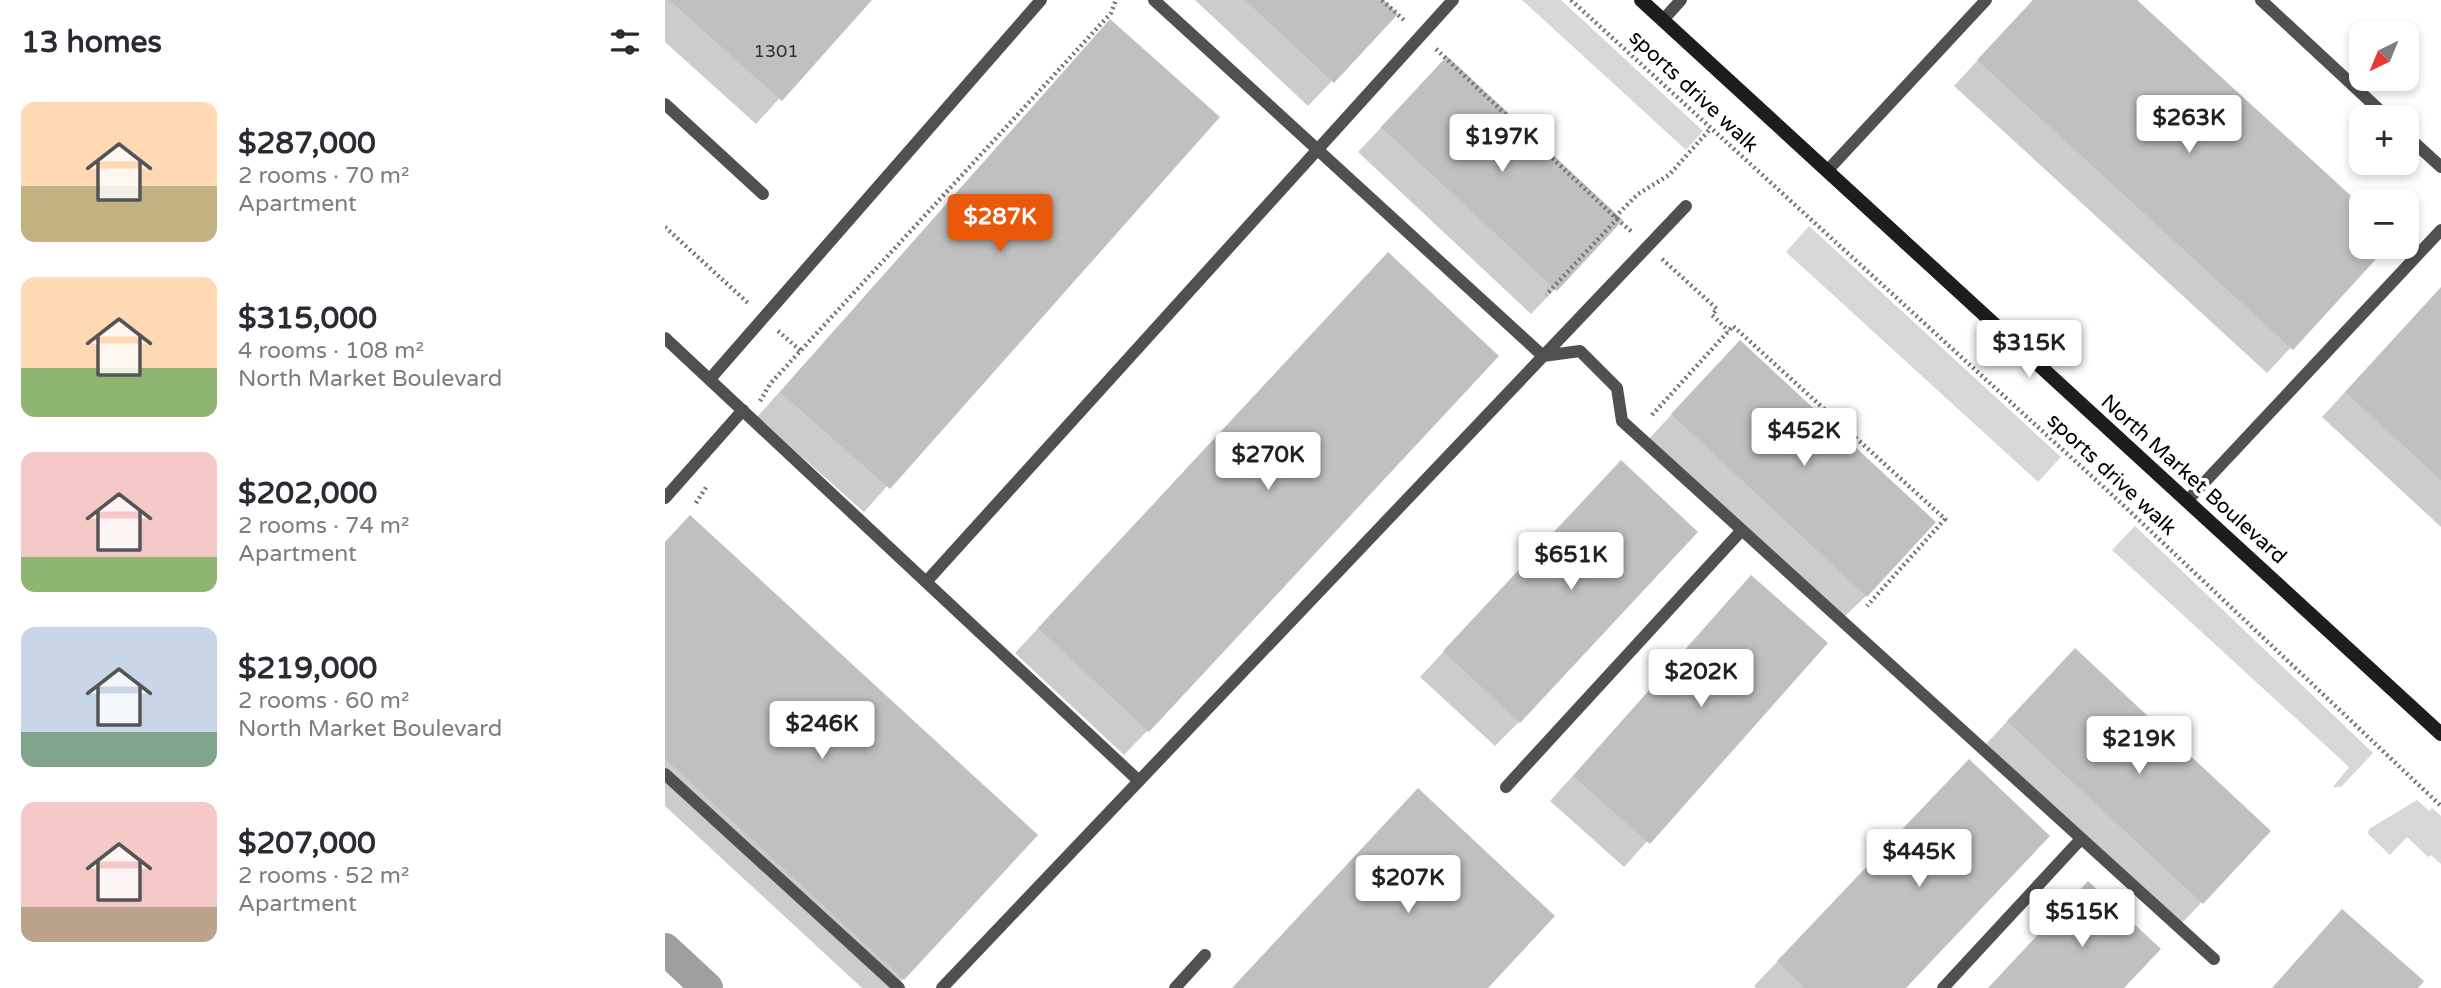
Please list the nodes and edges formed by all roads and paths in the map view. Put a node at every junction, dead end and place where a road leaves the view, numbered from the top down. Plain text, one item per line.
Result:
1 (1041, 0) edge
2 (1116, 0) edge
3 (1154, 0) edge
4 (1382, 0) edge
5 (1453, 0) edge
6 (1571, 0) edge
7 (1640, 0) edge
8 (1681, 0) edge
9 (1986, 0) edge
10 (2261, 0) edge
11 (1663, 20) junction
12 (1421, 35) junction
13 (665, 103) edge
14 (2374, 105) edge
15 (1711, 128) junction
16 (2419, 147) edge
17 (1317, 149) junction
18 (2441, 167) edge
19 (1827, 171) junction
20 (763, 194) dead end
21 (1686, 206) dead end
22 (1616, 218) junction
23 (665, 227) edge
24 (2441, 230) edge
25 (1647, 246) junction
26 (1546, 295) dead end
27 (764, 317) junction
28 (1729, 331) junction
29 (665, 338) edge
30 (801, 351) junction
31 (1543, 356) junction
32 (710, 379) junction
33 (747, 414) junction
34 (1652, 415) dead end
35 (709, 482) dead end
36 (665, 499) edge
37 (2187, 501) junction
38 (696, 503) dead end
39 (1742, 530) junction
40 (926, 582) junction
41 (1867, 606) dead end
42 (2441, 734) edge
43 (665, 774) edge
44 (1139, 781) junction
45 (1506, 787) dead end
46 (2441, 806) edge
47 (2081, 839) junction
48 (1205, 955) dead end
49 (2214, 960) dead end
50 (899, 988) edge
51 (942, 988) edge
52 (1175, 988) edge
53 (1943, 988) edge

1 - 27 lane
2 - 30 path
3 - 17 lane
4 - 12 path
5 - 12 lane
6 - 15 path, sports drive walk
7 - 11 main road, North Market Boulevard
8 - 11 lane
9 - 19 lane
10 - 14 lane
11 - 19 main road, North Market Boulevard
12 - 17 lane
12 - 22 path
13 - 20 lane
15 - 22 path
15 - 46 path, sports drive walk
16 - 18 lane
17 - 31 lane
17 - 40 lane
19 - 37 main road, North Market Boulevard
21 - 25 lane
22 - 25 path
22 - 26 path
23 - 27 path
24 - 37 lane
25 - 28 path
25 - 31 lane
27 - 30 path
27 - 32 lane
28 - 34 path
28 - 41 path
29 - 32 lane
30 - 33 path
31 - 39 lane
31 - 44 lane
32 - 33 lane
33 - 36 lane
33 - 40 lane
35 - 38 path
37 - 42 main road, North Market Boulevard
39 - 45 lane
39 - 47 lane
40 - 44 lane
43 - 50 lane
44 - 51 lane
47 - 49 lane
47 - 53 lane
48 - 52 lane

